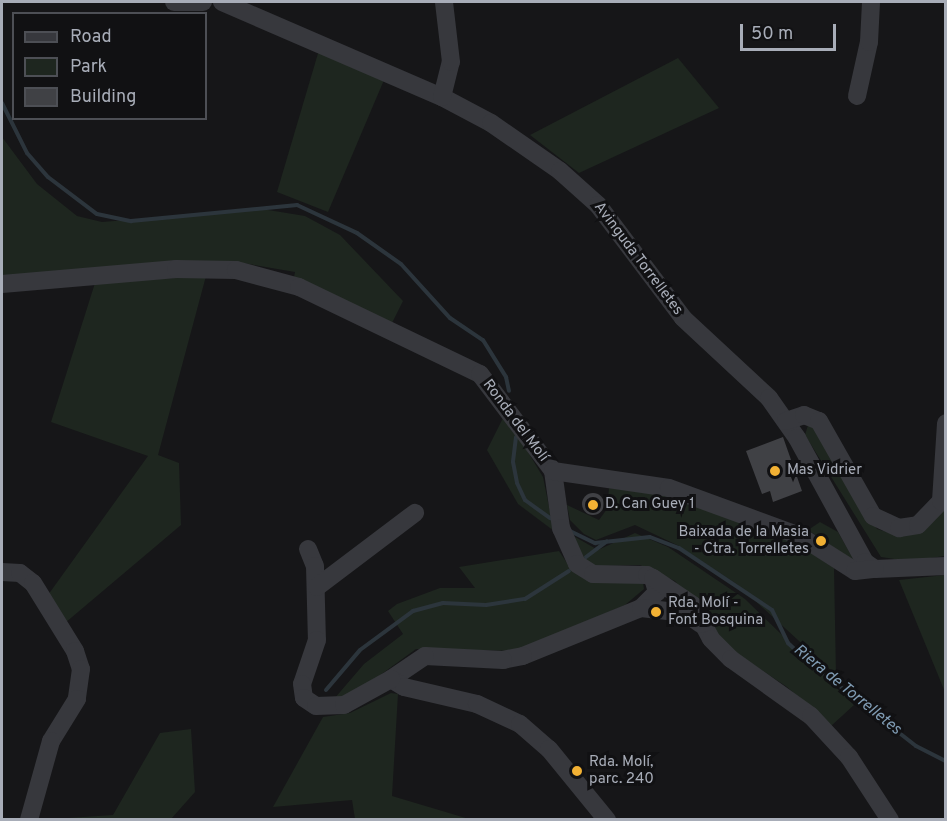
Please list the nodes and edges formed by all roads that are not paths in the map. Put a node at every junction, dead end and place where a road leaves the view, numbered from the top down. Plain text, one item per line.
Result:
1 (174, 2) edge
2 (203, 2) edge
3 (222, 2) edge
4 (444, 2) edge
5 (871, 2) edge
6 (857, 96) dead end
7 (442, 98) junction
8 (2, 284) edge
9 (786, 421) junction
10 (945, 423) edge
11 (553, 471) junction
12 (415, 513) dead end
13 (309, 549) dead end
14 (945, 566) edge
15 (875, 569) junction
16 (2, 572) edge
17 (653, 579) junction
18 (317, 586) junction
19 (641, 608) junction
20 (705, 627) junction
21 (391, 679) junction
22 (30, 819) edge
23 (607, 819) edge
24 (890, 819) edge

1 - 2 street
3 - 7 street, Avinguda Torrelletes
4 - 7 street
5 - 6 street
7 - 9 street, Avinguda Torrelletes
8 - 11 street, Ronda del Molí
9 - 10 street
9 - 15 street, Avinguda Torrelletes
11 - 15 street
11 - 17 street, Ronda del Molí
12 - 18 street
13 - 18 street
14 - 15 street
16 - 22 street
17 - 19 street
17 - 20 street
18 - 21 street
19 - 20 street
19 - 21 street
20 - 24 street
21 - 23 street

